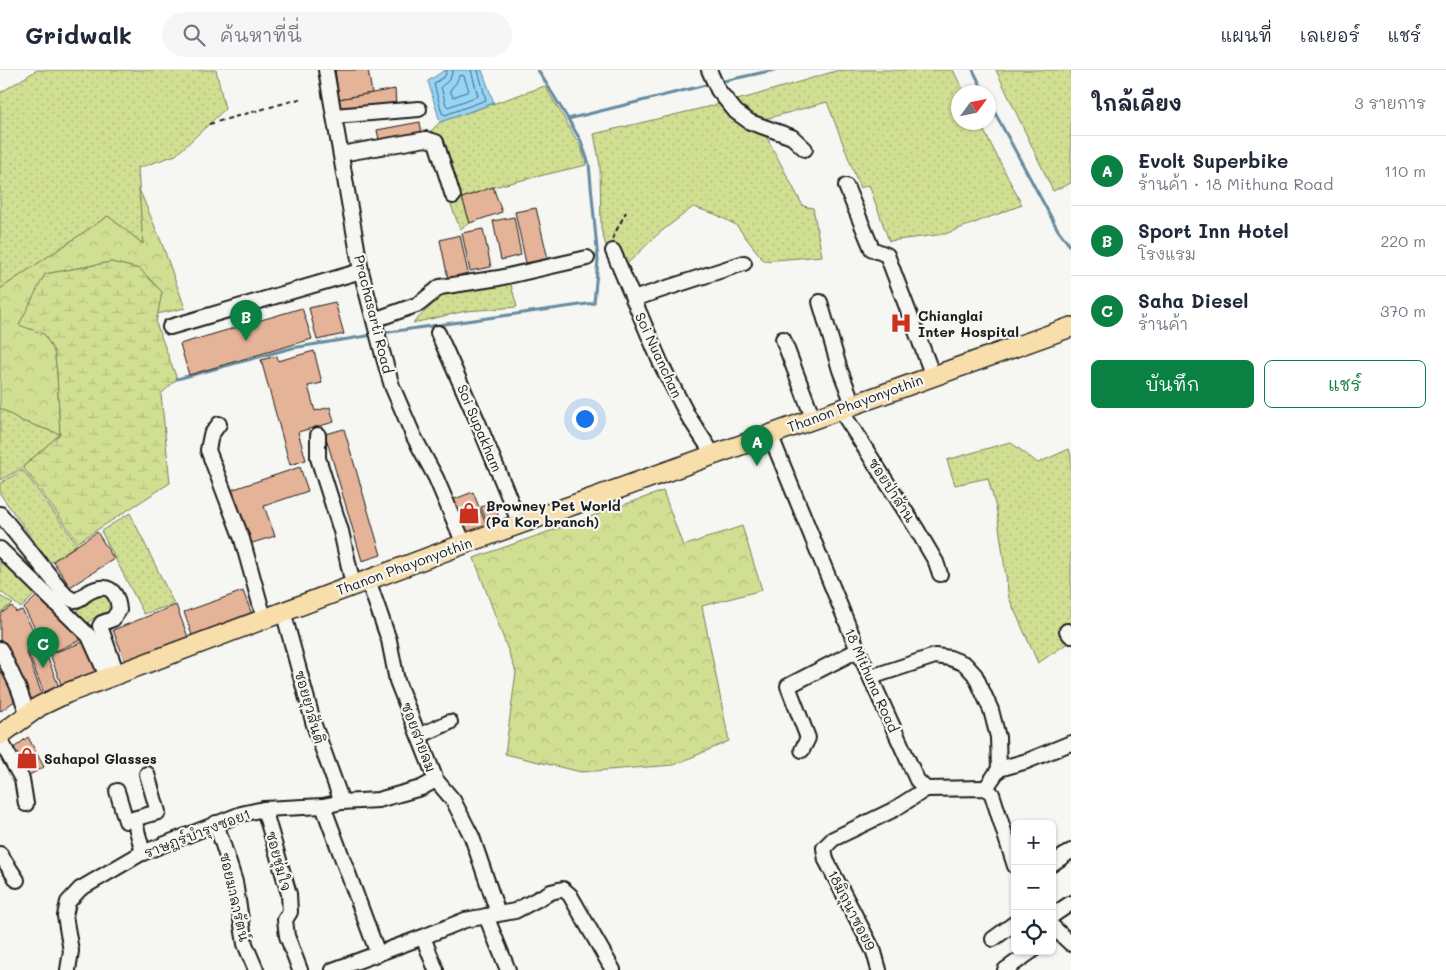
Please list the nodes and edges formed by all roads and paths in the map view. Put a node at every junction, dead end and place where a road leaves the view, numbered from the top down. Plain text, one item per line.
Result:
1 (326, 70) edge
2 (712, 78) edge
3 (303, 98) dead end
4 (419, 109) dead end
5 (334, 116) junction
6 (209, 124) dead end
7 (805, 149) dead end
8 (341, 154) junction
9 (846, 186) dead end
10 (453, 196) dead end
11 (626, 212) dead end
12 (613, 251) joint
13 (587, 258) dead end
14 (744, 263) dead end
15 (361, 271) junction
16 (633, 299) junction
17 (820, 302) dead end
18 (170, 327) dead end
19 (1071, 327) edge
20 (376, 329) junction
21 (438, 333) dead end
22 (783, 339) dead end
23 (933, 376) junction
24 (846, 406) junction
25 (813, 418) junction
26 (220, 424) dead end
27 (770, 434) junction
28 (318, 436) dead end
29 (713, 454) junction
30 (0, 514) edge
31 (520, 524) junction
32 (464, 544) junction
33 (0, 549) edge
34 (940, 574) dead end
35 (360, 582) junction
36 (283, 610) junction
37 (264, 618) junction
38 (102, 623) junction
39 (86, 634) junction
40 (858, 650) junction
41 (1, 654) edge
42 (112, 676) junction
43 (871, 677) junction
44 (28, 715) junction
45 (450, 722) dead end
46 (2, 731) edge
47 (418, 736) junction
48 (1071, 743) edge
49 (802, 750) dead end
50 (999, 769) junction
51 (147, 774) dead end
52 (436, 780) junction
53 (986, 788) junction
54 (926, 789) junction
55 (117, 791) dead end
56 (342, 802) junction
57 (26, 804) dead end
58 (322, 806) junction
59 (264, 809) junction
60 (134, 819) junction
61 (216, 822) junction
62 (1071, 851) edge
63 (143, 853) junction
64 (0, 854) edge
65 (1056, 861) edge
66 (1015, 865) edge
67 (17, 880) dead end
68 (1071, 903) edge
69 (1056, 913) edge
70 (492, 915) junction
71 (1011, 926) edge
72 (1056, 933) edge
73 (423, 937) junction
74 (993, 938) dead end
75 (1071, 944) edge
76 (378, 954) junction
77 (1026, 955) edge
78 (338, 969) edge
79 (68, 970) edge
80 (256, 970) edge
81 (300, 970) edge
82 (436, 970) edge
83 (508, 970) edge
84 (613, 970) edge
85 (879, 970) edge
86 (1005, 970) edge

1 - 5 street, Prachasarti Road
2 - 7 street
3 - 6 path
4 - 5 street
5 - 8 street, Prachasarti Road
8 - 10 street
8 - 15 street, Prachasarti Road
9 - 23 street
11 - 12 path
12 - 16 street, Soi Nuanchan
13 - 20 street
14 - 16 street
15 - 18 street
15 - 20 street, Prachasarti Road
16 - 29 street, Soi Nuanchan
17 - 24 street, ซอยป่าส้าน
19 - 23 main road, Thanon Phayonyothin
20 - 32 street, Prachasarti Road
21 - 31 street, Soi Supakham
22 - 25 street
23 - 24 main road, Thanon Phayonyothin
24 - 25 main road, Thanon Phayonyothin
24 - 34 street, ซอยป่าส้าน
25 - 27 main road, Thanon Phayonyothin
26 - 37 street
27 - 29 main road, Thanon Phayonyothin
27 - 40 street, 18 Mithuna Road
28 - 35 street, ซอยสายลม
29 - 31 main road, Thanon Phayonyothin
30 - 38 street
31 - 32 main road, Thanon Phayonyothin
32 - 35 main road, Thanon Phayonyothin
33 - 39 street
35 - 36 main road, Thanon Phayonyothin
35 - 47 street, ซอยสายลม
36 - 37 main road, Thanon Phayonyothin
36 - 56 street, ซอยยุวสันติ
37 - 42 main road, Thanon Phayonyothin
38 - 39 street
38 - 42 street
39 - 42 street
40 - 43 street, 18 Mithuna Road
40 - 49 street
41 - 44 street
42 - 44 main road, Thanon Phayonyothin
43 - 50 street
43 - 54 street, 18 Mithuna Road
44 - 46 main road, Thanon Phayonyothin
45 - 47 street
46 - 57 street
47 - 52 street, ซอยสายลม
48 - 50 street
50 - 53 street
51 - 60 street
52 - 56 street, ราษฎร์บำรุงซอย1
52 - 70 street, ซอยสายลม
53 - 54 street
53 - 66 street
54 - 85 street, 18มิถุนาซอย9
55 - 60 street
56 - 58 street, ราษฎร์บำรุงซอย1
58 - 59 street, ราษฎร์บำรุงซอย1
58 - 76 street
59 - 61 street, ราษฎร์บำรุงซอย1
59 - 81 street, ซอยชุ่มใจ
60 - 63 street
61 - 63 street, ราษฎร์บำรุงซอย1
61 - 80 street, ซอยมาลารัตน์
62 - 65 street
63 - 79 street, ราษฎร์บำรุงซอย1
64 - 67 street
68 - 69 street
70 - 73 street
70 - 83 street, ซอยสายลม
70 - 84 street
71 - 74 street
72 - 75 street
73 - 76 street
73 - 82 street
76 - 78 street
77 - 86 street

